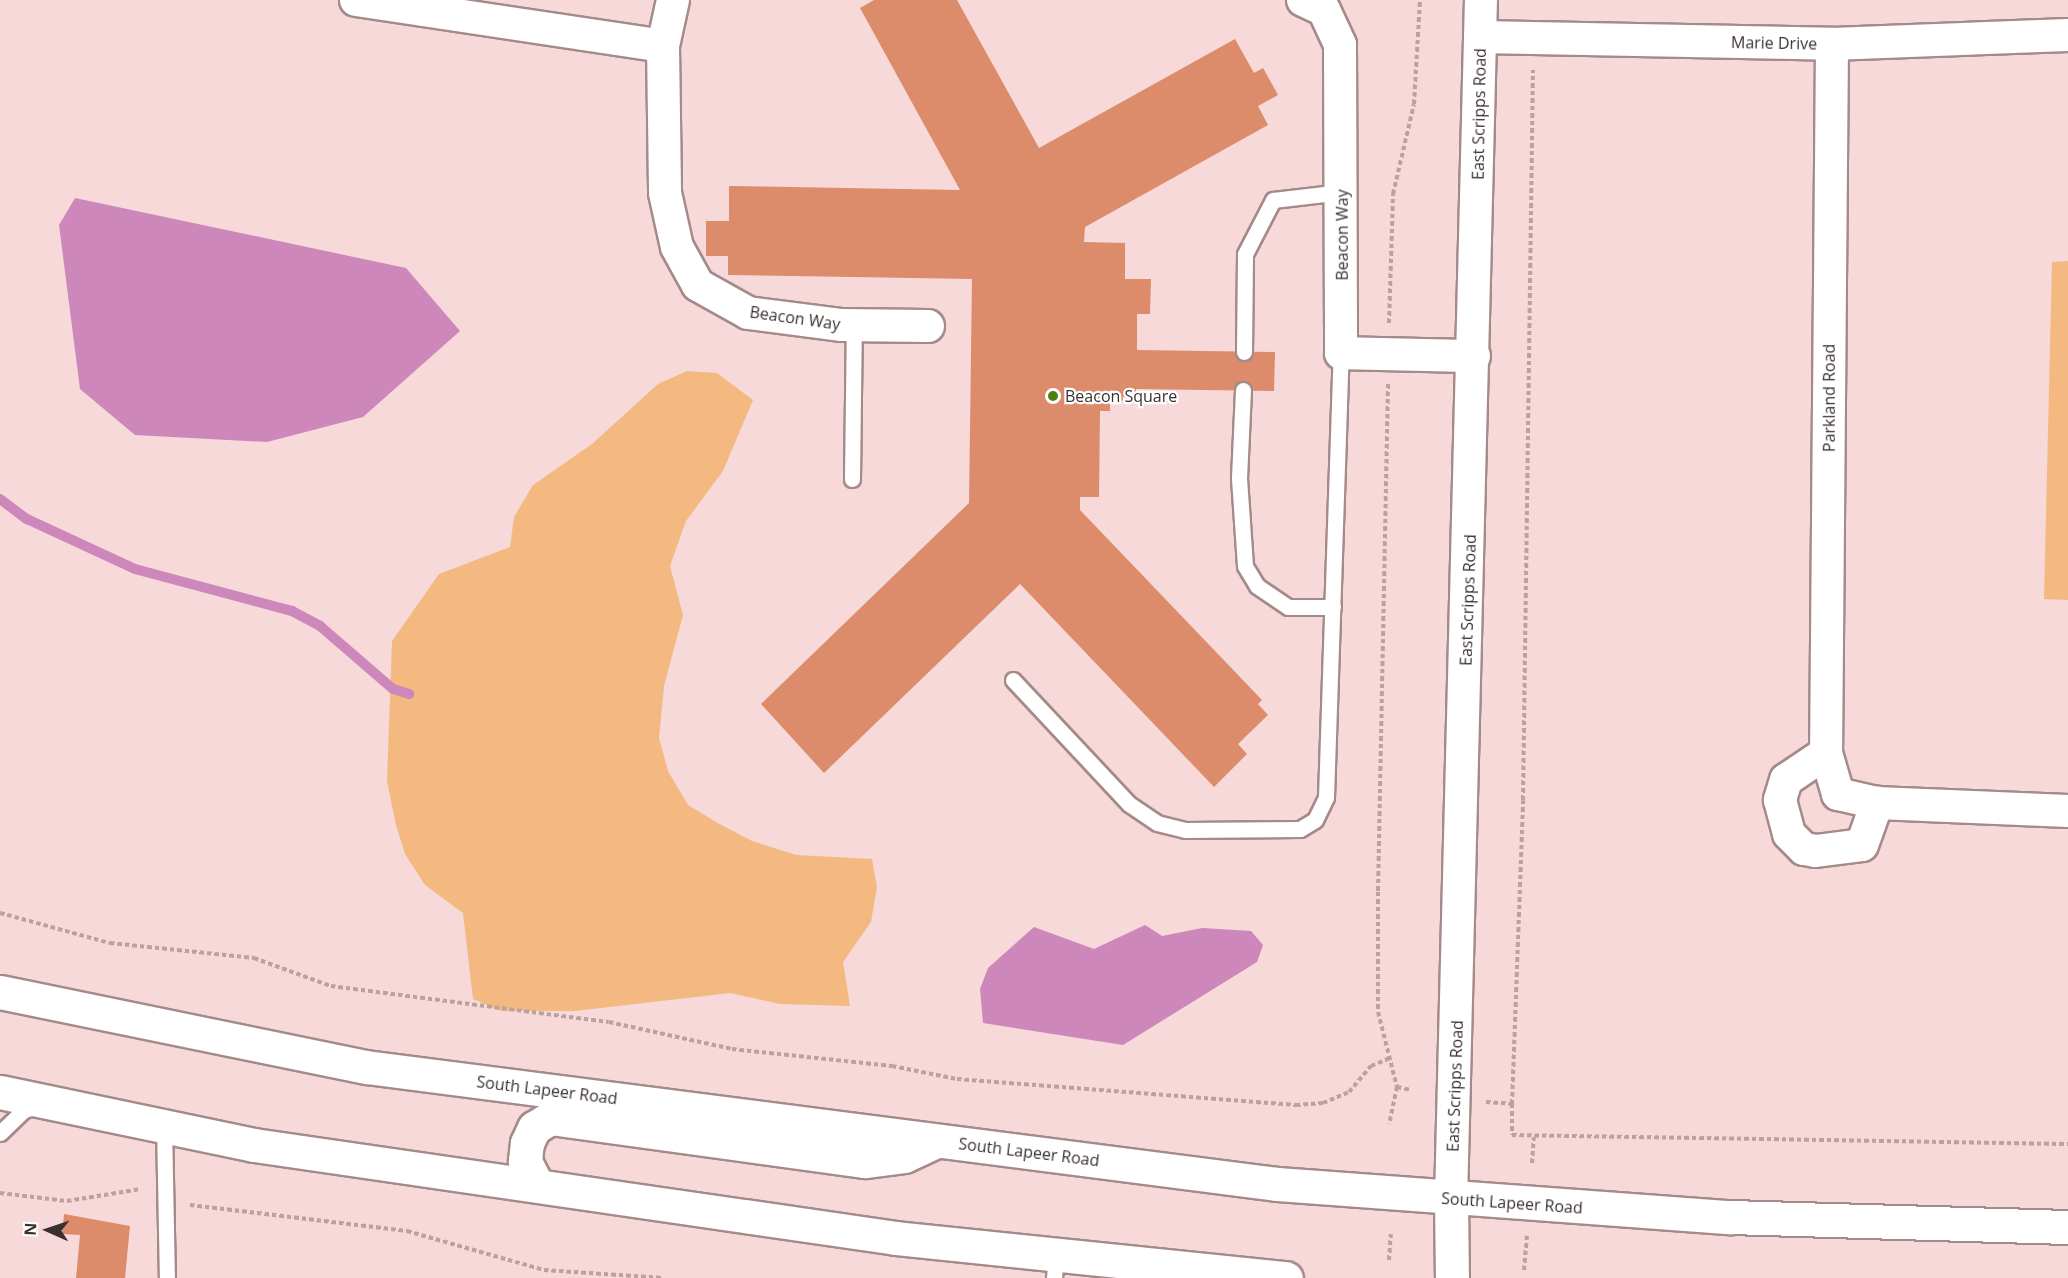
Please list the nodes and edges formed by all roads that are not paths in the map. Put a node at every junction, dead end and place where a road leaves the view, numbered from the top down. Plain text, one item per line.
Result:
1 (356, 0) edge
2 (673, 0) edge
3 (1303, 0) edge
4 (1481, 0) edge
5 (2068, 34) edge
6 (1480, 37) junction
7 (1832, 44) junction
8 (663, 46) junction
9 (1342, 192) junction
10 (854, 326) junction
11 (928, 326) dead end
12 (1244, 352) dead end
13 (1341, 353) junction
14 (1474, 356) junction
15 (1243, 390) dead end
16 (852, 479) dead end
17 (1333, 607) junction
18 (1013, 681) dead end
19 (1826, 753) junction
20 (1877, 803) junction
21 (2068, 811) edge
22 (0, 992) edge
23 (0, 1092) edge
24 (50, 1102) junction
25 (164, 1126) junction
26 (0, 1133) edge
27 (937, 1141) junction
28 (537, 1185) junction
29 (1451, 1200) junction
30 (2068, 1227) edge
31 (1055, 1266) edge
32 (1132, 1270) edge
33 (167, 1278) edge
34 (1286, 1278) edge
35 (1452, 1278) edge

1 - 8 street
2 - 8 street, Beacon Way
3 - 9 street, Beacon Way
4 - 6 street, East Scripps Road
5 - 7 street, Marie Drive
6 - 7 street, Marie Drive
6 - 14 street, East Scripps Road
7 - 19 street, Parkland Road
8 - 10 street, Beacon Way
9 - 12 lane
9 - 13 street, Beacon Way
10 - 11 street, Beacon Way
10 - 16 lane
13 - 14 street
13 - 17 lane
14 - 29 street, East Scripps Road
15 - 17 lane
17 - 18 lane
19 - 20 street, Parkland Road
19 - 20 street
20 - 21 street, Parkland Road
22 - 27 main road, South Lapeer Road
23 - 24 main road
24 - 25 main road
24 - 26 lane
25 - 28 main road
25 - 33 lane
27 - 28 main road
27 - 29 main road, South Lapeer Road
28 - 31 main road
29 - 30 main road, South Lapeer Road
29 - 35 main road
31 - 32 main road
32 - 34 main road

